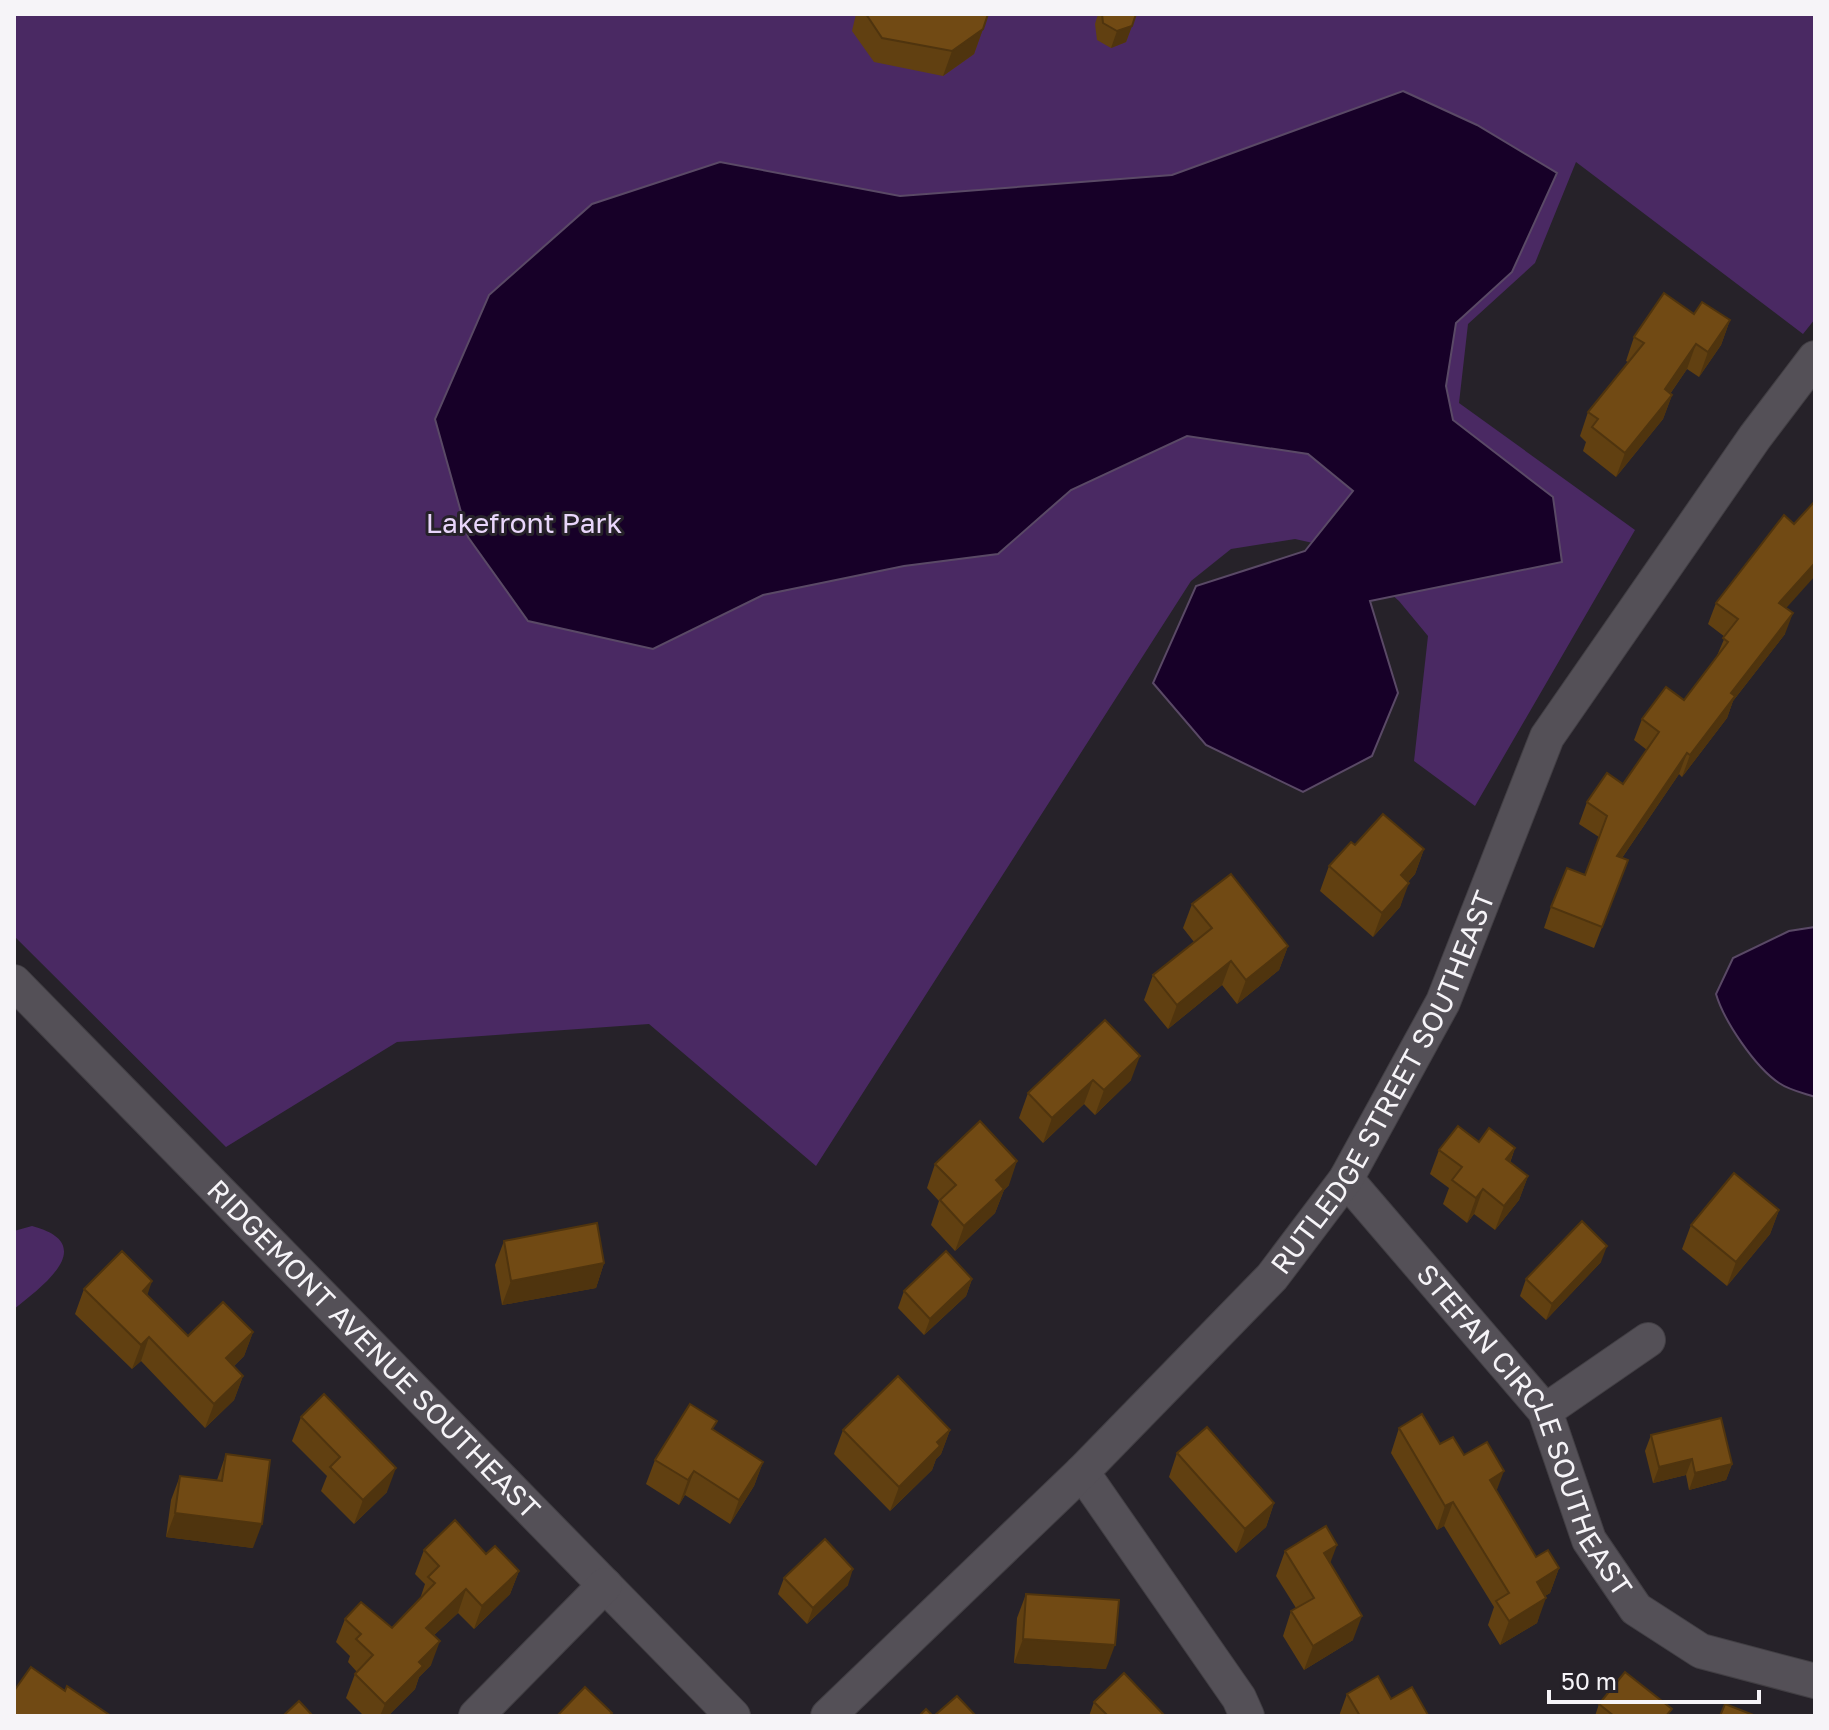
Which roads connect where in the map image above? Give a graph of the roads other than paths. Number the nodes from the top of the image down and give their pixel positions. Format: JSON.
{"nodes":[{"id":1,"x":1815,"y":358,"type":"edge"},
{"id":2,"x":14,"y":982,"type":"edge"},
{"id":3,"x":1346,"y":1179,"type":"junction"},
{"id":4,"x":1648,"y":1340,"type":"dead end"},
{"id":5,"x":1545,"y":1411,"type":"junction"},
{"id":6,"x":1082,"y":1472,"type":"junction"},
{"id":7,"x":605,"y":1585,"type":"junction"},
{"id":8,"x":1815,"y":1681,"type":"edge"},
{"id":9,"x":476,"y":1716,"type":"edge"},
{"id":10,"x":733,"y":1716,"type":"edge"},
{"id":11,"x":828,"y":1716,"type":"edge"},
{"id":12,"x":1247,"y":1716,"type":"edge"}],
"edges":[{"from":1,"to":3,"type":"street","name":"RUTLEDGE STREET SOUTHEAST"},
{"from":2,"to":7,"type":"street","name":"RIDGEMONT AVENUE SOUTHEAST"},
{"from":3,"to":5,"type":"street","name":"STEFAN CIRCLE SOUTHEAST"},
{"from":3,"to":6,"type":"street","name":"RUTLEDGE STREET SOUTHEAST"},
{"from":4,"to":5,"type":"street"},
{"from":5,"to":8,"type":"street","name":"STEFAN CIRCLE SOUTHEAST"},
{"from":6,"to":11,"type":"street","name":"RUTLEDGE STREET SOUTHEAST"},
{"from":6,"to":12,"type":"street"},
{"from":7,"to":9,"type":"street"},
{"from":7,"to":10,"type":"street","name":"RIDGEMONT AVENUE SOUTHEAST"}]}
